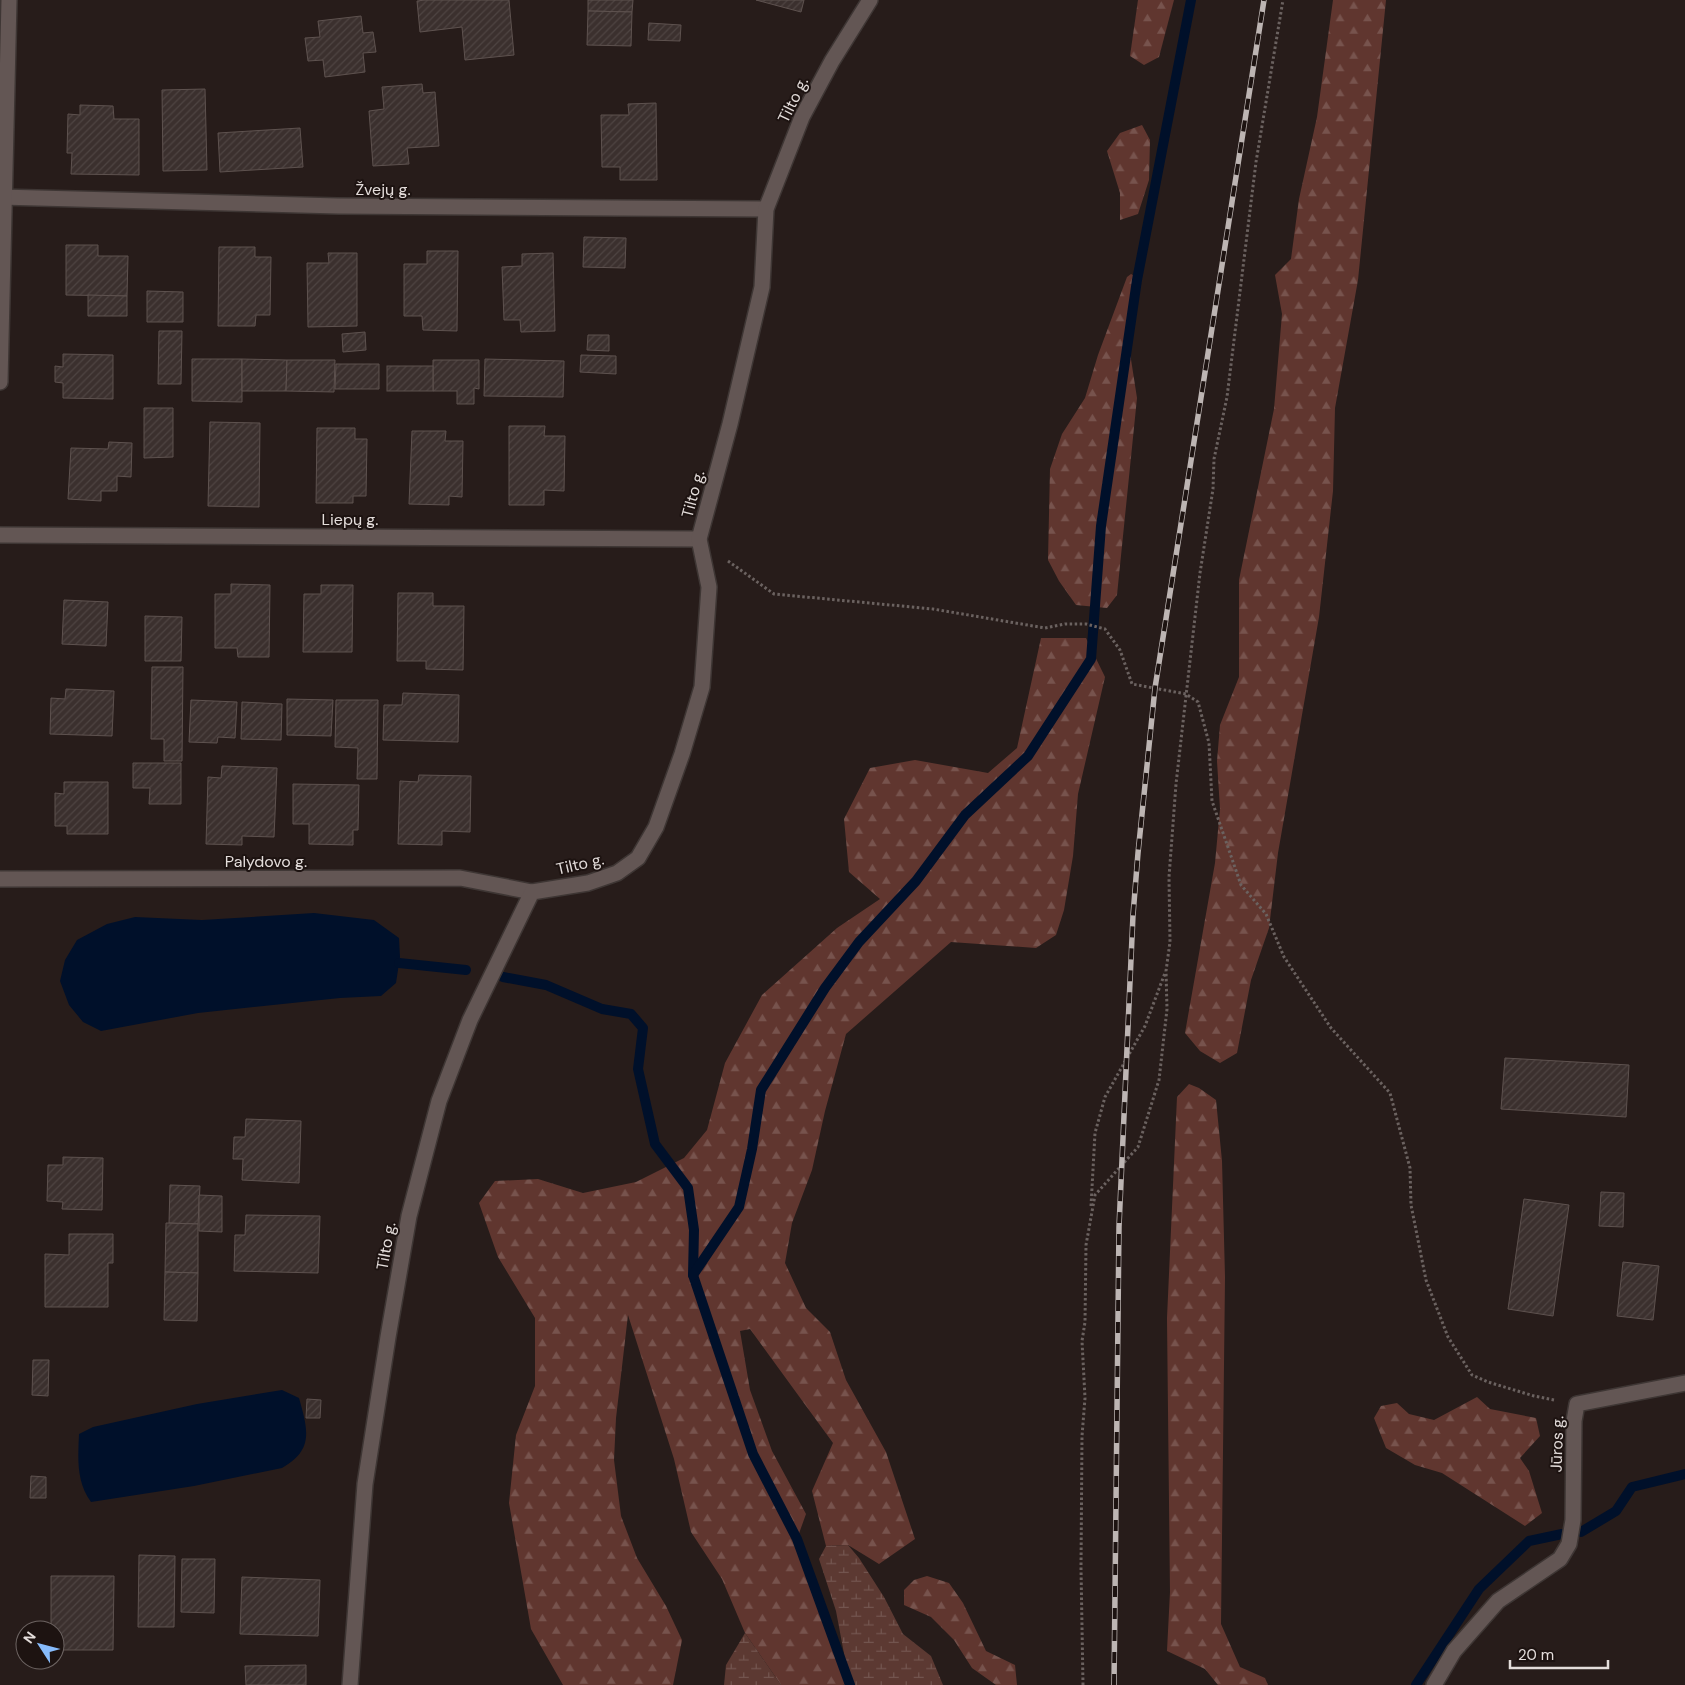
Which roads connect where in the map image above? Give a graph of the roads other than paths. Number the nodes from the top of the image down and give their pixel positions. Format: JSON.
{"nodes":[{"id":1,"x":9,"y":0,"type":"edge"},
{"id":2,"x":870,"y":0,"type":"edge"},
{"id":3,"x":2,"y":197,"type":"edge"},
{"id":4,"x":766,"y":209,"type":"junction"},
{"id":5,"x":0,"y":382,"type":"edge"},
{"id":6,"x":0,"y":535,"type":"edge"},
{"id":7,"x":699,"y":539,"type":"junction"},
{"id":8,"x":0,"y":879,"type":"edge"},
{"id":9,"x":532,"y":892,"type":"junction"},
{"id":10,"x":1685,"y":1383,"type":"edge"},
{"id":11,"x":350,"y":1685,"type":"edge"},
{"id":12,"x":1434,"y":1685,"type":"edge"}],
"edges":[{"from":1,"to":3,"type":"street"},
{"from":2,"to":4,"type":"street","name":"Tilto g."},
{"from":3,"to":4,"type":"street","name":"Žvejų g."},
{"from":3,"to":5,"type":"street"},
{"from":4,"to":7,"type":"street","name":"Tilto g."},
{"from":6,"to":7,"type":"street","name":"Liepų g."},
{"from":7,"to":9,"type":"street","name":"Tilto g."},
{"from":8,"to":9,"type":"street","name":"Palydovo g."},
{"from":9,"to":11,"type":"street","name":"Tilto g."},
{"from":10,"to":12,"type":"street","name":"Jūros g."}]}
